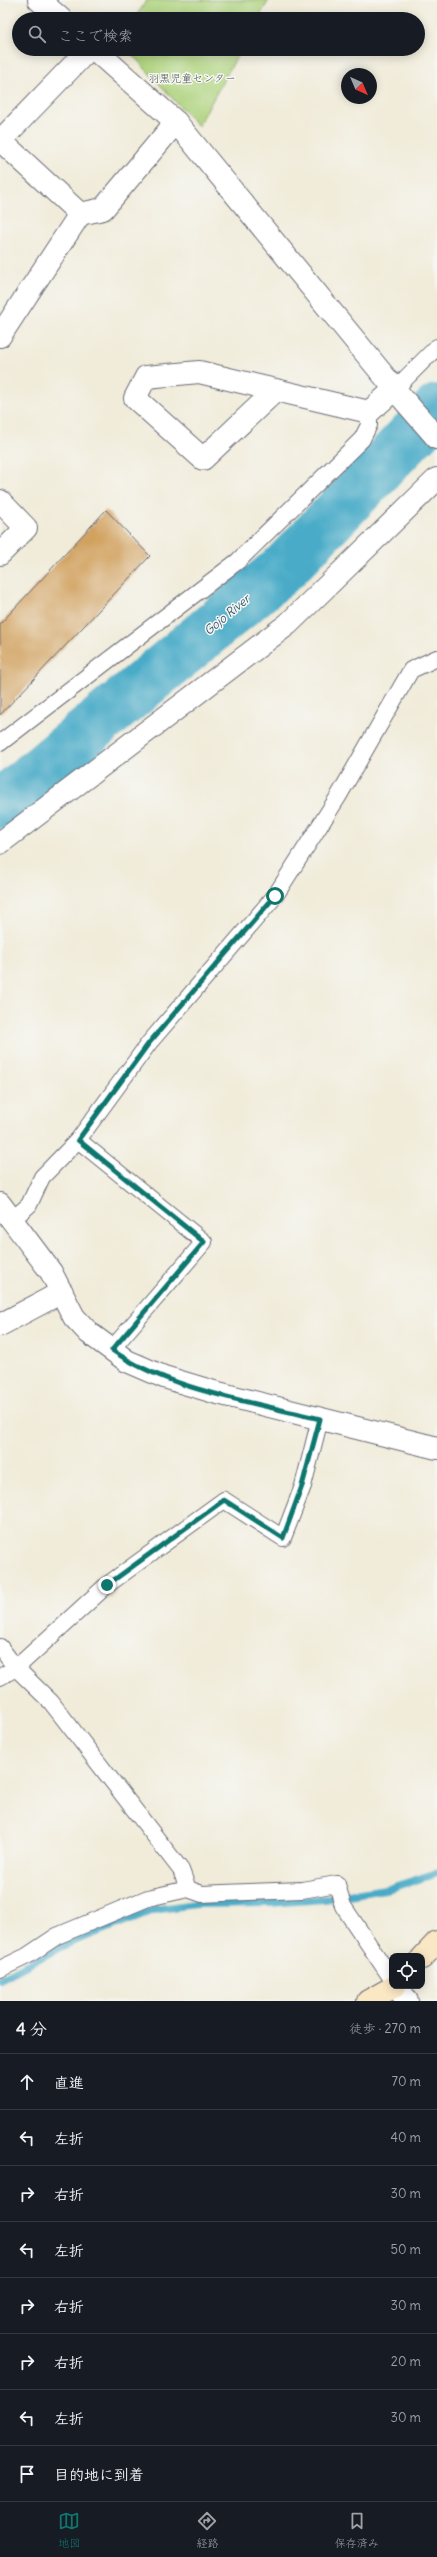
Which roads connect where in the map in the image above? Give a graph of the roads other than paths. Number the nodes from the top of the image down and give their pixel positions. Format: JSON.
{"nodes":[{"id":1,"x":40,"y":0,"type":"edge"},
{"id":2,"x":53,"y":12,"type":"edge"},
{"id":3,"x":82,"y":56,"type":"edge"},
{"id":4,"x":102,"y":56,"type":"edge"},
{"id":5,"x":176,"y":122,"type":"junction"},
{"id":6,"x":0,"y":140,"type":"edge"},
{"id":7,"x":80,"y":214,"type":"junction"},
{"id":8,"x":0,"y":336,"type":"edge"},
{"id":9,"x":437,"y":347,"type":"edge"},
{"id":10,"x":276,"y":390,"type":"junction"},
{"id":11,"x":399,"y":394,"type":"junction"},
{"id":12,"x":369,"y":412,"type":"junction"},
{"id":13,"x":437,"y":438,"type":"edge"},
{"id":14,"x":437,"y":479,"type":"edge"},
{"id":15,"x":0,"y":502,"type":"edge"},
{"id":16,"x":0,"y":554,"type":"edge"},
{"id":17,"x":437,"y":658,"type":"edge"},
{"id":18,"x":0,"y":743,"type":"edge"},
{"id":19,"x":0,"y":843,"type":"edge"},
{"id":20,"x":78,"y":1140,"type":"junction"},
{"id":21,"x":6,"y":1211,"type":"edge"},
{"id":22,"x":62,"y":1292,"type":"junction"},
{"id":23,"x":0,"y":1325,"type":"edge"},
{"id":24,"x":112,"y":1350,"type":"junction"},
{"id":25,"x":320,"y":1419,"type":"junction"},
{"id":26,"x":437,"y":1448,"type":"edge"},
{"id":27,"x":0,"y":1647,"type":"edge"},
{"id":28,"x":16,"y":1668,"type":"junction"},
{"id":29,"x":0,"y":1677,"type":"edge"},
{"id":30,"x":188,"y":1889,"type":"junction"},
{"id":31,"x":437,"y":1942,"type":"edge"},
{"id":32,"x":425,"y":1955,"type":"edge"},
{"id":33,"x":0,"y":1969,"type":"edge"},
{"id":34,"x":389,"y":1975,"type":"edge"},
{"id":35,"x":390,"y":1989,"type":"edge"},
{"id":36,"x":398,"y":1989,"type":"edge"},
{"id":37,"x":368,"y":2001,"type":"edge"},
{"id":38,"x":407,"y":2001,"type":"edge"}],
"edges":[{"from":1,"to":2,"type":"street"},
{"from":3,"to":6,"type":"street"},
{"from":4,"to":5,"type":"street"},
{"from":5,"to":7,"type":"street"},
{"from":5,"to":11,"type":"street"},
{"from":6,"to":7,"type":"street"},
{"from":7,"to":8,"type":"street"},
{"from":9,"to":11,"type":"lane"},
{"from":10,"to":10,"type":"street"},
{"from":10,"to":12,"type":"street"},
{"from":11,"to":12,"type":"street"},
{"from":11,"to":13,"type":"street"},
{"from":12,"to":18,"type":"lane"},
{"from":14,"to":19,"type":"street"},
{"from":15,"to":16,"type":"street"},
{"from":17,"to":20,"type":"lane"},
{"from":20,"to":21,"type":"lane"},
{"from":20,"to":24,"type":"lane"},
{"from":21,"to":22,"type":"street"},
{"from":22,"to":23,"type":"street"},
{"from":22,"to":24,"type":"street"},
{"from":24,"to":25,"type":"street"},
{"from":25,"to":26,"type":"street"},
{"from":25,"to":28,"type":"lane"},
{"from":27,"to":28,"type":"lane"},
{"from":28,"to":29,"type":"lane"},
{"from":28,"to":30,"type":"lane"},
{"from":30,"to":33,"type":"lane"},
{"from":30,"to":34,"type":"lane"},
{"from":31,"to":32,"type":"main road"},
{"from":35,"to":37,"type":"main road"},
{"from":36,"to":38,"type":"street"}]}
